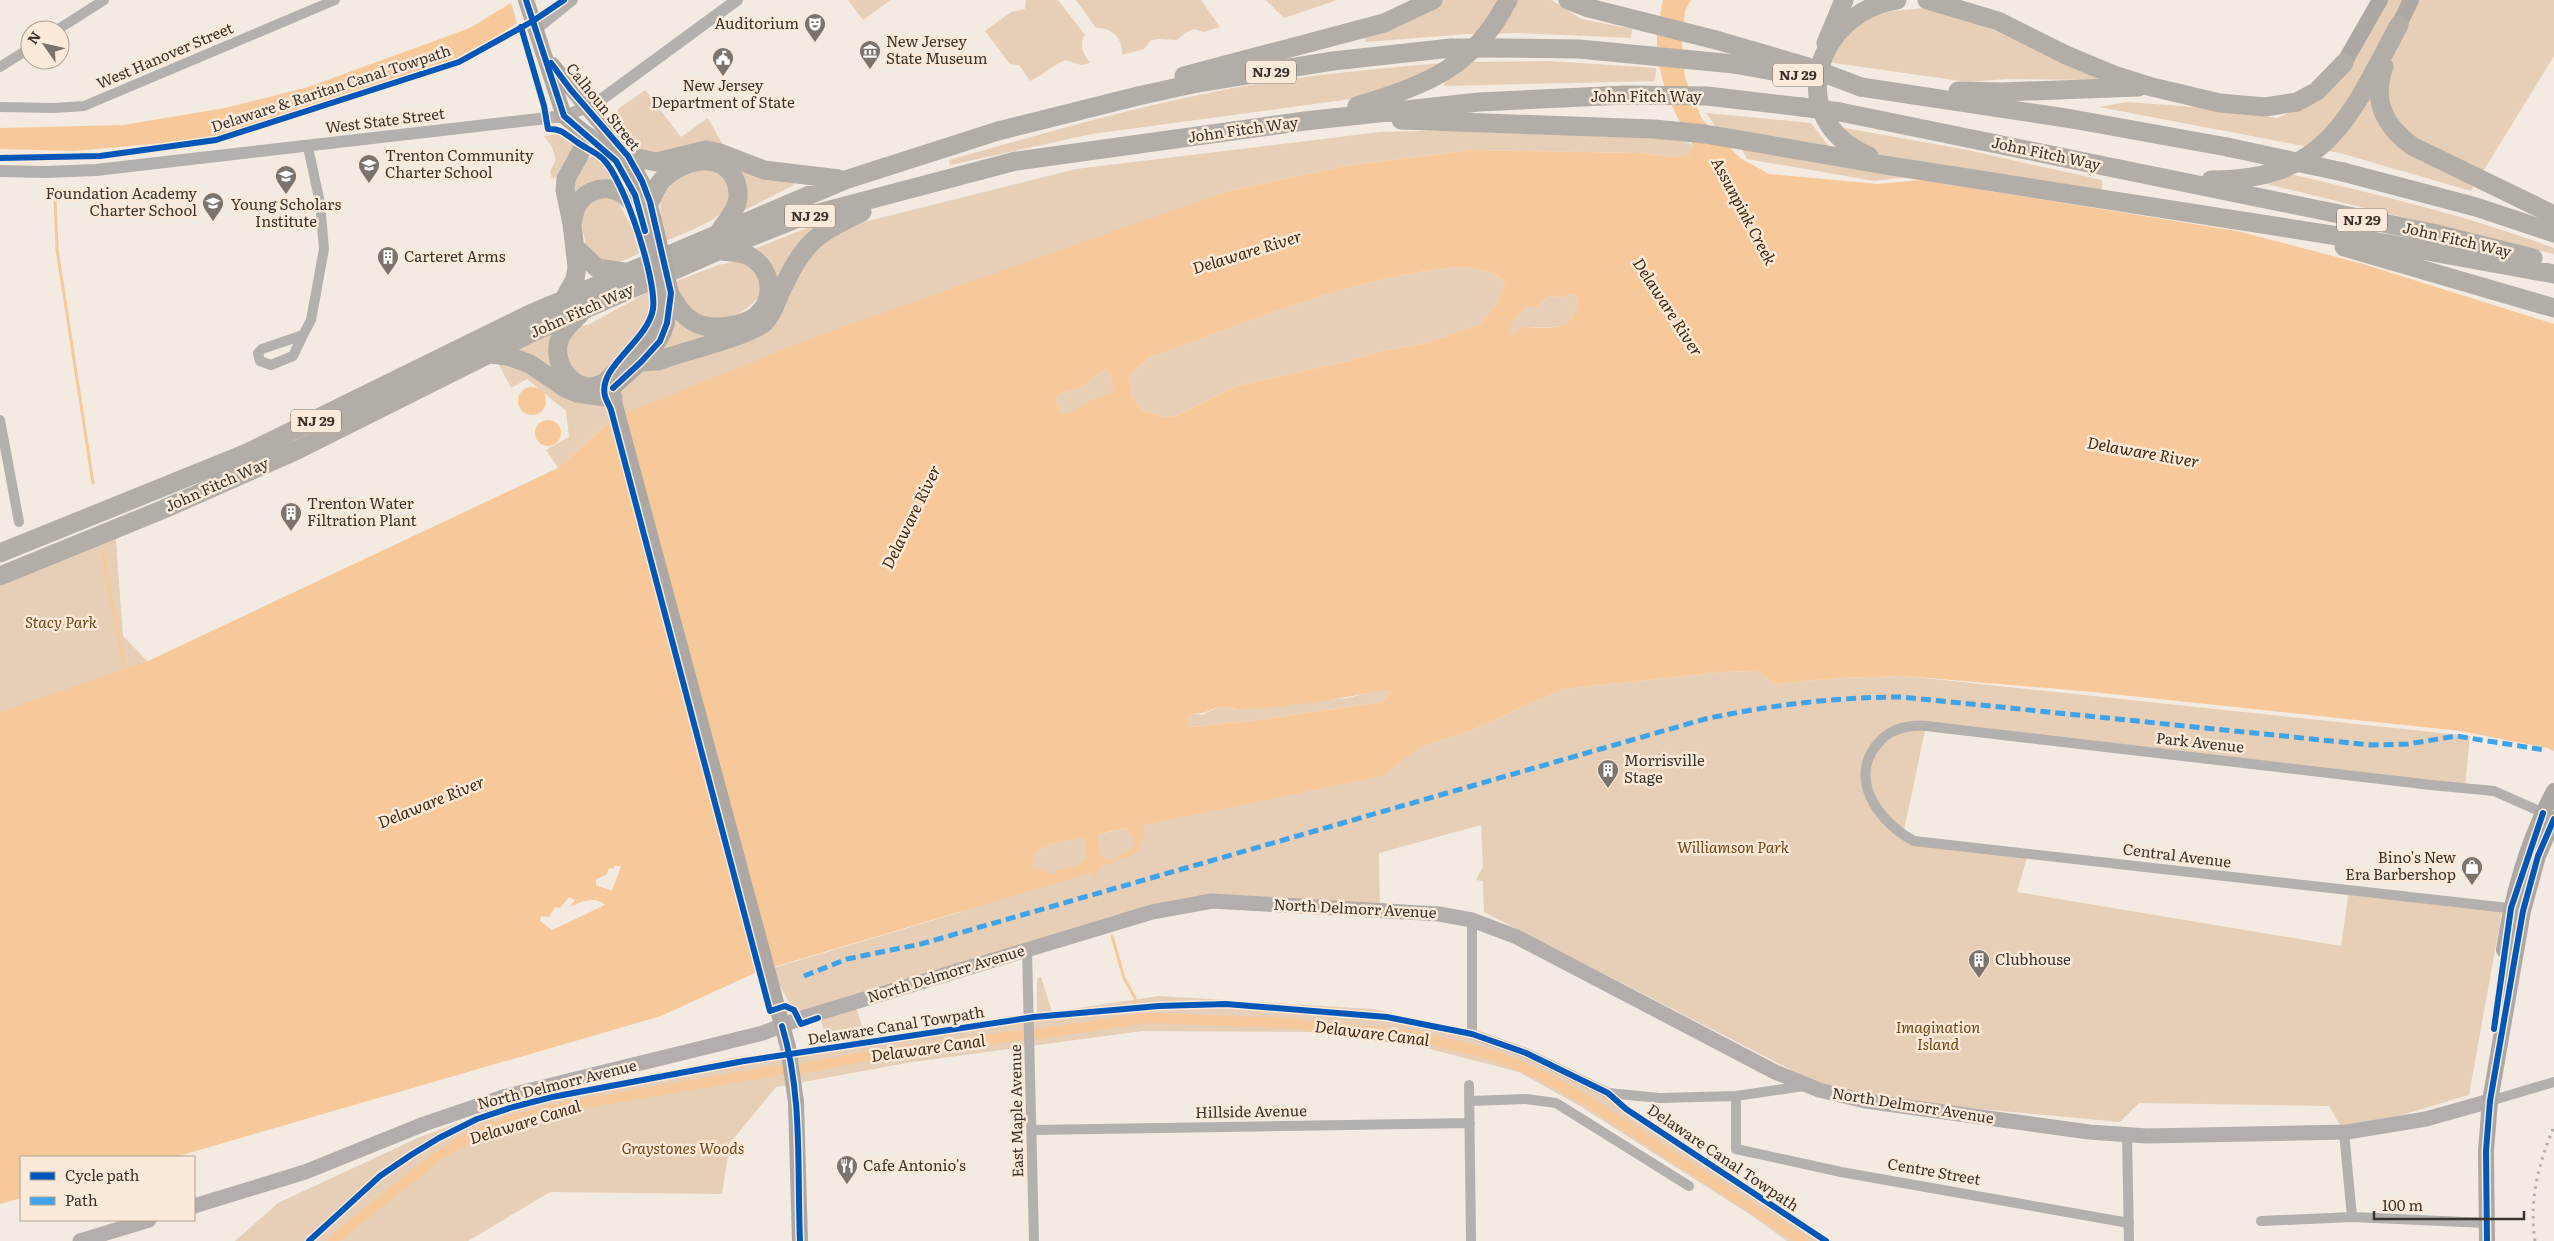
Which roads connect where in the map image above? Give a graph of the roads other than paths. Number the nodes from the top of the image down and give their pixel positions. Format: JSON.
{"nodes":[{"id":1,"x":104,"y":0,"type":"edge"},
{"id":2,"x":335,"y":0,"type":"edge"},
{"id":3,"x":526,"y":0,"type":"edge"},
{"id":4,"x":573,"y":0,"type":"edge"},
{"id":5,"x":737,"y":0,"type":"edge"},
{"id":6,"x":1433,"y":0,"type":"edge"},
{"id":7,"x":1508,"y":0,"type":"edge"},
{"id":8,"x":1568,"y":0,"type":"edge"},
{"id":9,"x":1844,"y":0,"type":"edge"},
{"id":10,"x":1897,"y":0,"type":"edge"},
{"id":11,"x":1927,"y":0,"type":"edge"},
{"id":12,"x":1973,"y":0,"type":"edge"},
{"id":13,"x":2380,"y":0,"type":"edge"},
{"id":14,"x":2411,"y":0,"type":"edge"},
{"id":15,"x":1998,"y":21,"type":"junction"},
{"id":16,"x":70,"y":22,"type":"edge"},
{"id":17,"x":534,"y":24,"type":"junction"},
{"id":18,"x":2399,"y":25,"type":"junction"},
{"id":19,"x":543,"y":50,"type":"junction"},
{"id":20,"x":20,"y":55,"type":"edge"},
{"id":21,"x":1822,"y":57,"type":"junction"},
{"id":22,"x":2344,"y":63,"type":"joint"},
{"id":23,"x":0,"y":68,"type":"edge"},
{"id":24,"x":2152,"y":87,"type":"junction"},
{"id":25,"x":1867,"y":88,"type":"junction"},
{"id":26,"x":0,"y":107,"type":"edge"},
{"id":27,"x":588,"y":107,"type":"junction"},
{"id":28,"x":1093,"y":107,"type":"junction"},
{"id":29,"x":564,"y":116,"type":"junction"},
{"id":30,"x":1338,"y":118,"type":"junction"},
{"id":31,"x":1266,"y":128,"type":"junction"},
{"id":32,"x":589,"y":138,"type":"junction"},
{"id":33,"x":308,"y":147,"type":"junction"},
{"id":34,"x":628,"y":156,"type":"junction"},
{"id":35,"x":1890,"y":166,"type":"junction"},
{"id":36,"x":0,"y":171,"type":"edge"},
{"id":37,"x":845,"y":180,"type":"junction"},
{"id":38,"x":2169,"y":180,"type":"junction"},
{"id":39,"x":902,"y":193,"type":"junction"},
{"id":40,"x":645,"y":207,"type":"junction"},
{"id":41,"x":2554,"y":215,"type":"edge"},
{"id":42,"x":572,"y":224,"type":"junction"},
{"id":43,"x":2291,"y":230,"type":"junction"},
{"id":44,"x":719,"y":232,"type":"junction"},
{"id":45,"x":2554,"y":233,"type":"edge"},
{"id":46,"x":576,"y":248,"type":"junction"},
{"id":47,"x":721,"y":251,"type":"junction"},
{"id":48,"x":2554,"y":265,"type":"edge"},
{"id":49,"x":625,"y":272,"type":"junction"},
{"id":50,"x":2554,"y":274,"type":"edge"},
{"id":51,"x":667,"y":294,"type":"junction"},
{"id":52,"x":564,"y":299,"type":"junction"},
{"id":53,"x":2552,"y":308,"type":"edge"},
{"id":54,"x":582,"y":311,"type":"junction"},
{"id":55,"x":303,"y":335,"type":"dead end"},
{"id":56,"x":490,"y":354,"type":"junction"},
{"id":57,"x":642,"y":362,"type":"junction"},
{"id":58,"x":621,"y":366,"type":"junction"},
{"id":59,"x":614,"y":398,"type":"junction"},
{"id":60,"x":0,"y":420,"type":"edge"},
{"id":61,"x":19,"y":522,"type":"dead end"},
{"id":62,"x":0,"y":553,"type":"edge"},
{"id":63,"x":0,"y":576,"type":"edge"},
{"id":64,"x":1865,"y":775,"type":"joint"},
{"id":65,"x":2554,"y":791,"type":"edge"},
{"id":66,"x":2550,"y":817,"type":"edge"},
{"id":67,"x":2517,"y":909,"type":"junction"},
{"id":68,"x":1472,"y":920,"type":"junction"},
{"id":69,"x":1027,"y":950,"type":"junction"},
{"id":70,"x":782,"y":1026,"type":"junction"},
{"id":71,"x":2554,"y":1082,"type":"edge"},
{"id":72,"x":1469,"y":1085,"type":"dead end"},
{"id":73,"x":1806,"y":1085,"type":"junction"},
{"id":74,"x":1736,"y":1096,"type":"junction"},
{"id":75,"x":1470,"y":1101,"type":"junction"},
{"id":76,"x":2490,"y":1101,"type":"junction"},
{"id":77,"x":1470,"y":1123,"type":"junction"},
{"id":78,"x":1033,"y":1130,"type":"junction"},
{"id":79,"x":2344,"y":1132,"type":"junction"},
{"id":80,"x":2127,"y":1135,"type":"junction"},
{"id":81,"x":1689,"y":1186,"type":"dead end"},
{"id":82,"x":195,"y":1206,"type":"edge"},
{"id":83,"x":2352,"y":1217,"type":"junction"},
{"id":84,"x":146,"y":1221,"type":"edge"},
{"id":85,"x":2261,"y":1221,"type":"dead end"},
{"id":86,"x":2129,"y":1223,"type":"junction"},
{"id":87,"x":2487,"y":1223,"type":"junction"},
{"id":88,"x":80,"y":1241,"type":"edge"},
{"id":89,"x":800,"y":1241,"type":"edge"},
{"id":90,"x":1034,"y":1241,"type":"edge"},
{"id":91,"x":1471,"y":1241,"type":"edge"},
{"id":92,"x":2129,"y":1241,"type":"edge"},
{"id":93,"x":2487,"y":1241,"type":"edge"}],
"edges":[{"from":1,"to":16,"type":"street"},
{"from":2,"to":26,"type":"street","name":"West Hanover Street"},
{"from":3,"to":17,"type":"main road","name":"Calhoun Street"},
{"from":4,"to":17,"type":"street"},
{"from":5,"to":27,"type":"street","name":"West State Street"},
{"from":6,"to":28,"type":"highway"},
{"from":7,"to":31,"type":"highway"},
{"from":8,"to":25,"type":"highway","bridge":true},
{"from":9,"to":21,"type":"highway"},
{"from":10,"to":21,"type":"highway"},
{"from":11,"to":15,"type":"highway"},
{"from":12,"to":15,"type":"highway"},
{"from":13,"to":22,"type":"main road"},
{"from":14,"to":18,"type":"main road"},
{"from":15,"to":24,"type":"highway"},
{"from":17,"to":19,"type":"main road","name":"Calhoun Street"},
{"from":18,"to":38,"type":"highway"},
{"from":18,"to":41,"type":"highway"},
{"from":19,"to":27,"type":"main road","name":"Calhoun Street"},
{"from":19,"to":29,"type":"main road","name":"Calhoun Street"},
{"from":20,"to":23,"type":"street"},
{"from":21,"to":35,"type":"highway"},
{"from":22,"to":24,"type":"highway"},
{"from":24,"to":25,"type":"highway"},
{"from":25,"to":28,"type":"highway","name":"John Fitch Way","number":"NJ 29","bridge":true},
{"from":25,"to":45,"type":"highway","number":"NJ 29","bridge":true},
{"from":27,"to":29,"type":"street","name":"West State Street"},
{"from":27,"to":34,"type":"main road","name":"Calhoun Street"},
{"from":28,"to":37,"type":"highway","name":"John Fitch Way","number":"NJ 29"},
{"from":29,"to":32,"type":"main road","name":"Calhoun Street"},
{"from":29,"to":33,"type":"street","name":"West State Street"},
{"from":30,"to":31,"type":"highway","name":"John Fitch Way","number":"NJ 29"},
{"from":30,"to":35,"type":"highway"},
{"from":30,"to":38,"type":"highway","name":"John Fitch Way","number":"NJ 29","bridge":true},
{"from":31,"to":39,"type":"highway","name":"John Fitch Way","number":"NJ 29"},
{"from":32,"to":40,"type":"main road","name":"Calhoun Street"},
{"from":32,"to":42,"type":"highway"},
{"from":33,"to":36,"type":"street","name":"West State Street"},
{"from":33,"to":55,"type":"street"},
{"from":34,"to":37,"type":"highway"},
{"from":34,"to":40,"type":"main road","name":"Calhoun Street"},
{"from":35,"to":43,"type":"highway"},
{"from":37,"to":44,"type":"highway","name":"John Fitch Way","number":"NJ 29"},
{"from":38,"to":48,"type":"highway","name":"John Fitch Way","number":"NJ 29"},
{"from":39,"to":47,"type":"highway","name":"John Fitch Way","number":"NJ 29"},
{"from":39,"to":57,"type":"highway"},
{"from":40,"to":42,"type":"highway"},
{"from":40,"to":44,"type":"highway"},
{"from":40,"to":51,"type":"main road","name":"Calhoun Street","bridge":true},
{"from":42,"to":46,"type":"highway"},
{"from":43,"to":50,"type":"highway"},
{"from":43,"to":53,"type":"highway"},
{"from":44,"to":49,"type":"highway","name":"John Fitch Way","number":"NJ 29"},
{"from":46,"to":49,"type":"highway"},
{"from":46,"to":52,"type":"highway"},
{"from":47,"to":51,"type":"highway"},
{"from":47,"to":54,"type":"highway","name":"John Fitch Way","number":"NJ 29"},
{"from":49,"to":52,"type":"highway","name":"John Fitch Way","number":"NJ 29"},
{"from":51,"to":57,"type":"main road","name":"Calhoun Street"},
{"from":51,"to":58,"type":"main road","name":"Calhoun Street"},
{"from":52,"to":62,"type":"highway","name":"John Fitch Way","number":"NJ 29"},
{"from":54,"to":56,"type":"highway","name":"John Fitch Way","number":"NJ 29"},
{"from":54,"to":58,"type":"highway"},
{"from":56,"to":59,"type":"highway"},
{"from":56,"to":63,"type":"highway","name":"John Fitch Way","number":"NJ 29"},
{"from":57,"to":59,"type":"main road","name":"Calhoun Street"},
{"from":58,"to":59,"type":"main road","name":"Calhoun Street"},
{"from":59,"to":70,"type":"main road"},
{"from":60,"to":61,"type":"street"},
{"from":64,"to":66,"type":"street","name":"Park Avenue"},
{"from":64,"to":67,"type":"street","name":"Central Avenue"},
{"from":65,"to":66,"type":"main road"},
{"from":66,"to":67,"type":"main road"},
{"from":67,"to":76,"type":"main road"},
{"from":68,"to":69,"type":"main road","name":"North Delmorr Avenue"},
{"from":68,"to":73,"type":"main road","name":"North Delmorr Avenue"},
{"from":68,"to":74,"type":"street"},
{"from":69,"to":70,"type":"main road","name":"North Delmorr Avenue"},
{"from":69,"to":78,"type":"street","name":"East Maple Avenue"},
{"from":70,"to":82,"type":"main road","name":"North Delmorr Avenue"},
{"from":70,"to":89,"type":"main road"},
{"from":71,"to":76,"type":"street"},
{"from":72,"to":75,"type":"street"},
{"from":73,"to":74,"type":"street"},
{"from":73,"to":80,"type":"main road","name":"North Delmorr Avenue"},
{"from":74,"to":86,"type":"street","name":"Centre Street"},
{"from":75,"to":77,"type":"street"},
{"from":75,"to":81,"type":"street"},
{"from":76,"to":79,"type":"main road","name":"North Delmorr Avenue"},
{"from":76,"to":87,"type":"main road"},
{"from":77,"to":78,"type":"street","name":"Hillside Avenue"},
{"from":77,"to":91,"type":"street"},
{"from":78,"to":90,"type":"street","name":"East Maple Avenue"},
{"from":79,"to":80,"type":"main road","name":"North Delmorr Avenue"},
{"from":79,"to":83,"type":"street"},
{"from":80,"to":86,"type":"street"},
{"from":83,"to":85,"type":"street"},
{"from":83,"to":87,"type":"street"},
{"from":84,"to":88,"type":"main road"},
{"from":86,"to":92,"type":"street"},
{"from":87,"to":93,"type":"main road"}]}
